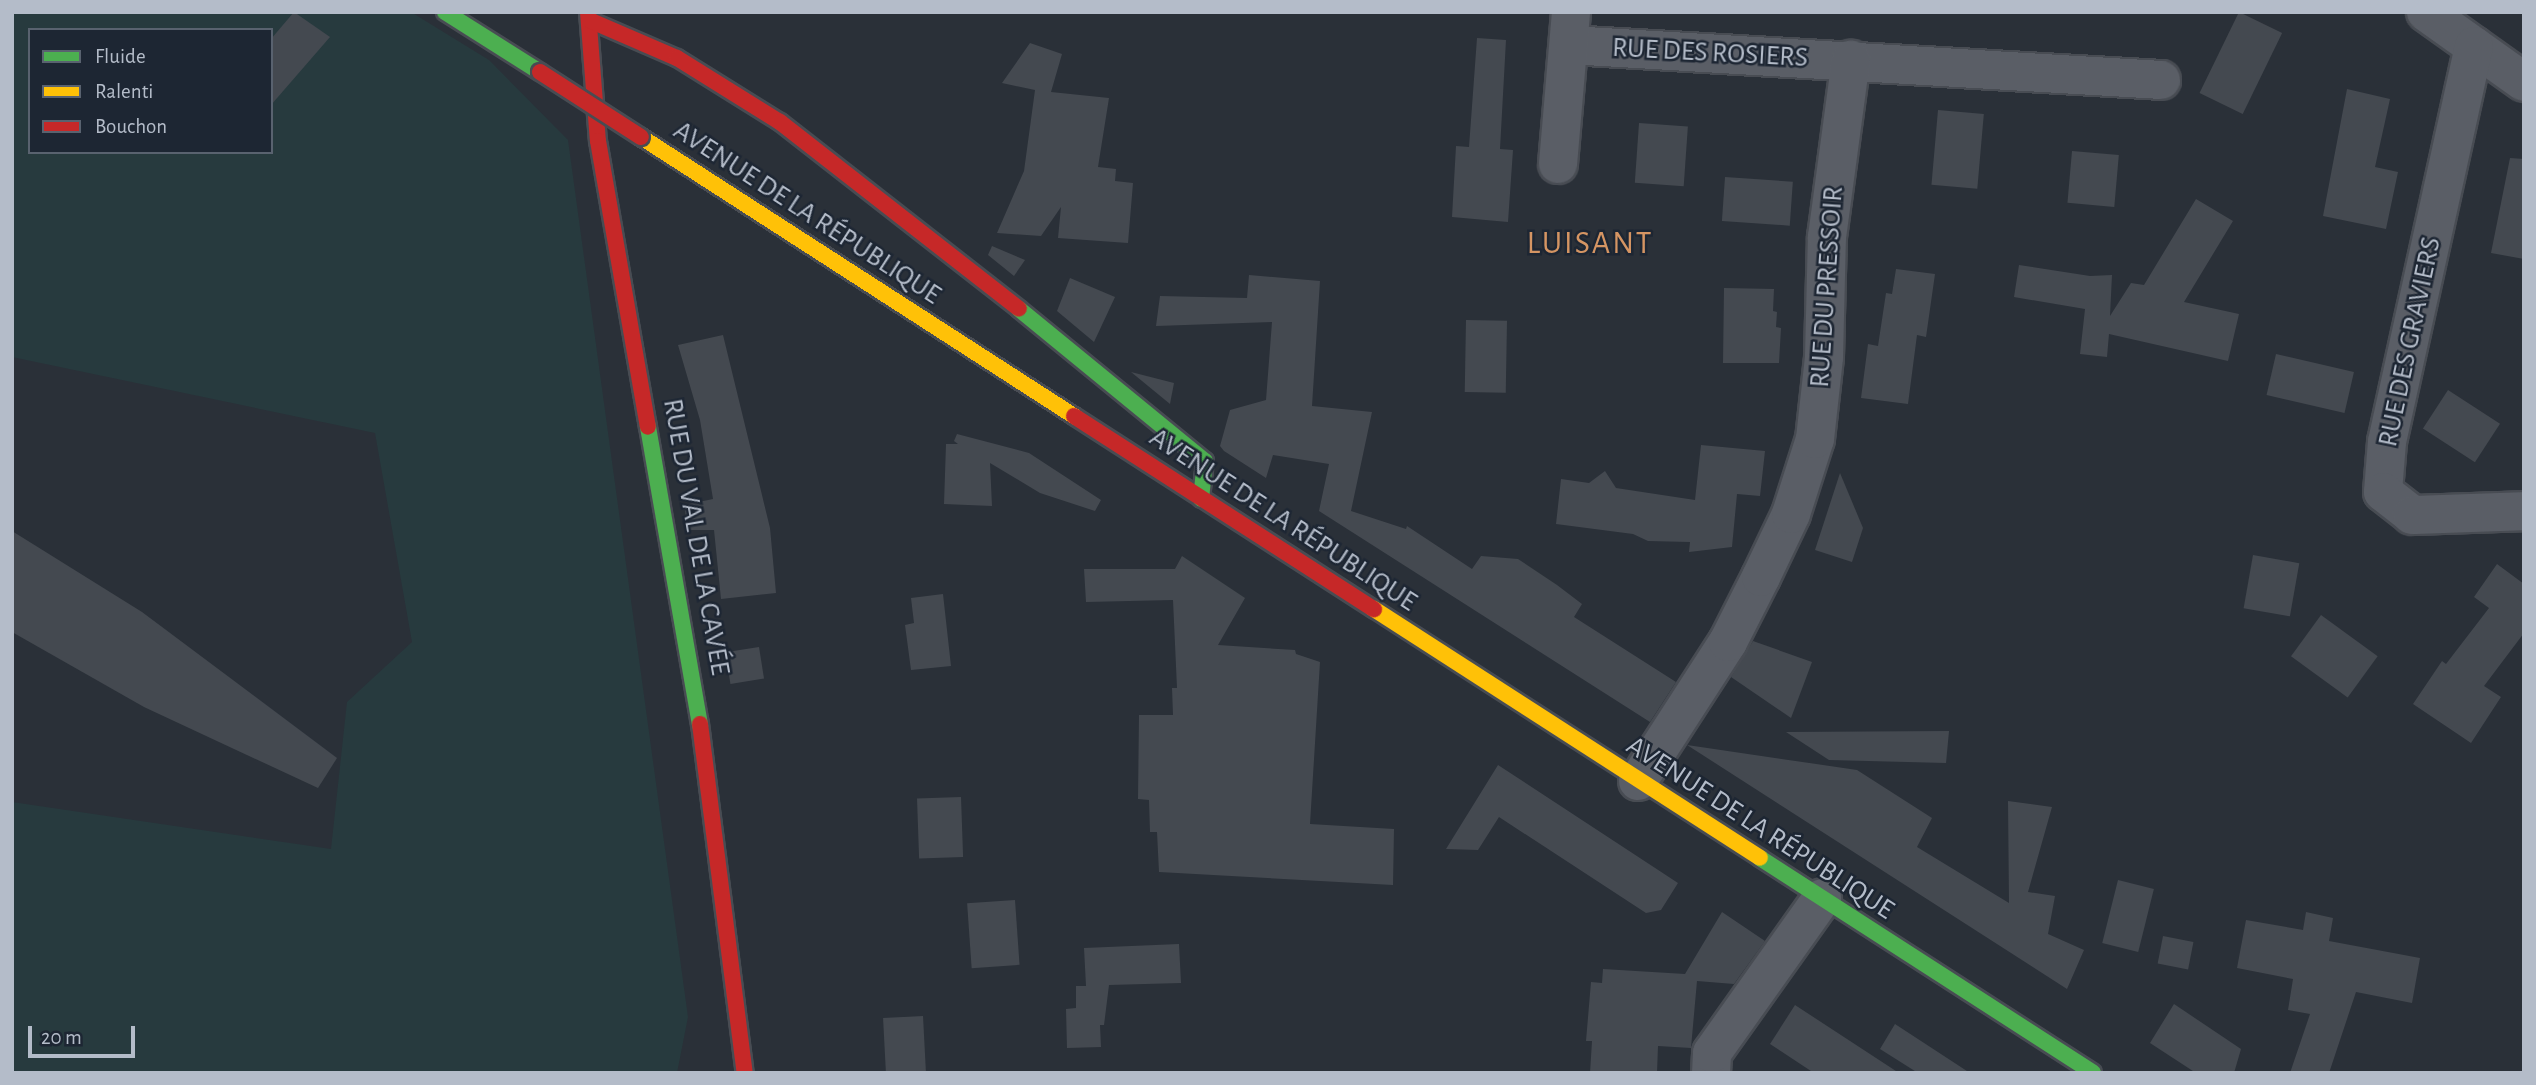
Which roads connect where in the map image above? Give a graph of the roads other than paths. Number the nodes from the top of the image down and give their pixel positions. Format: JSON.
{"nodes":[{"id":1,"x":445,"y":12,"type":"edge"},
{"id":2,"x":2426,"y":12,"type":"edge"},
{"id":3,"x":589,"y":16,"type":"edge"},
{"id":4,"x":1570,"y":29,"type":"edge"},
{"id":5,"x":2474,"y":46,"type":"junction"},
{"id":6,"x":1852,"y":60,"type":"junction"},
{"id":7,"x":2161,"y":80,"type":"dead end"},
{"id":8,"x":2524,"y":82,"type":"edge"},
{"id":9,"x":1558,"y":164,"type":"dead end"},
{"id":10,"x":1201,"y":499,"type":"junction"},
{"id":11,"x":2524,"y":511,"type":"edge"},
{"id":12,"x":1638,"y":782,"type":"junction"},
{"id":13,"x":1822,"y":898,"type":"junction"},
{"id":14,"x":745,"y":1073,"type":"edge"},
{"id":15,"x":1711,"y":1073,"type":"edge"},
{"id":16,"x":2093,"y":1073,"type":"edge"}],
"edges":[{"from":1,"to":10,"type":"main road","name":"AVENUE DE LA RÉPUBLIQUE","bridge":true},
{"from":2,"to":5,"type":"street"},
{"from":3,"to":10,"type":"main road"},
{"from":3,"to":14,"type":"main road","name":"RUE DU VAL DE LA CAVÉE"},
{"from":4,"to":6,"type":"street","name":"RUE DES ROSIERS"},
{"from":4,"to":9,"type":"street","name":"RUE DES ROSIERS"},
{"from":5,"to":8,"type":"street"},
{"from":5,"to":11,"type":"street","name":"RUE DES GRAVIERS"},
{"from":6,"to":7,"type":"street"},
{"from":6,"to":12,"type":"street","name":"RUE DU PRESSOIR"},
{"from":10,"to":12,"type":"main road","name":"AVENUE DE LA RÉPUBLIQUE"},
{"from":12,"to":13,"type":"main road","name":"AVENUE DE LA RÉPUBLIQUE"},
{"from":13,"to":15,"type":"street"},
{"from":13,"to":16,"type":"main road","name":"AVENUE DE LA RÉPUBLIQUE"}]}
